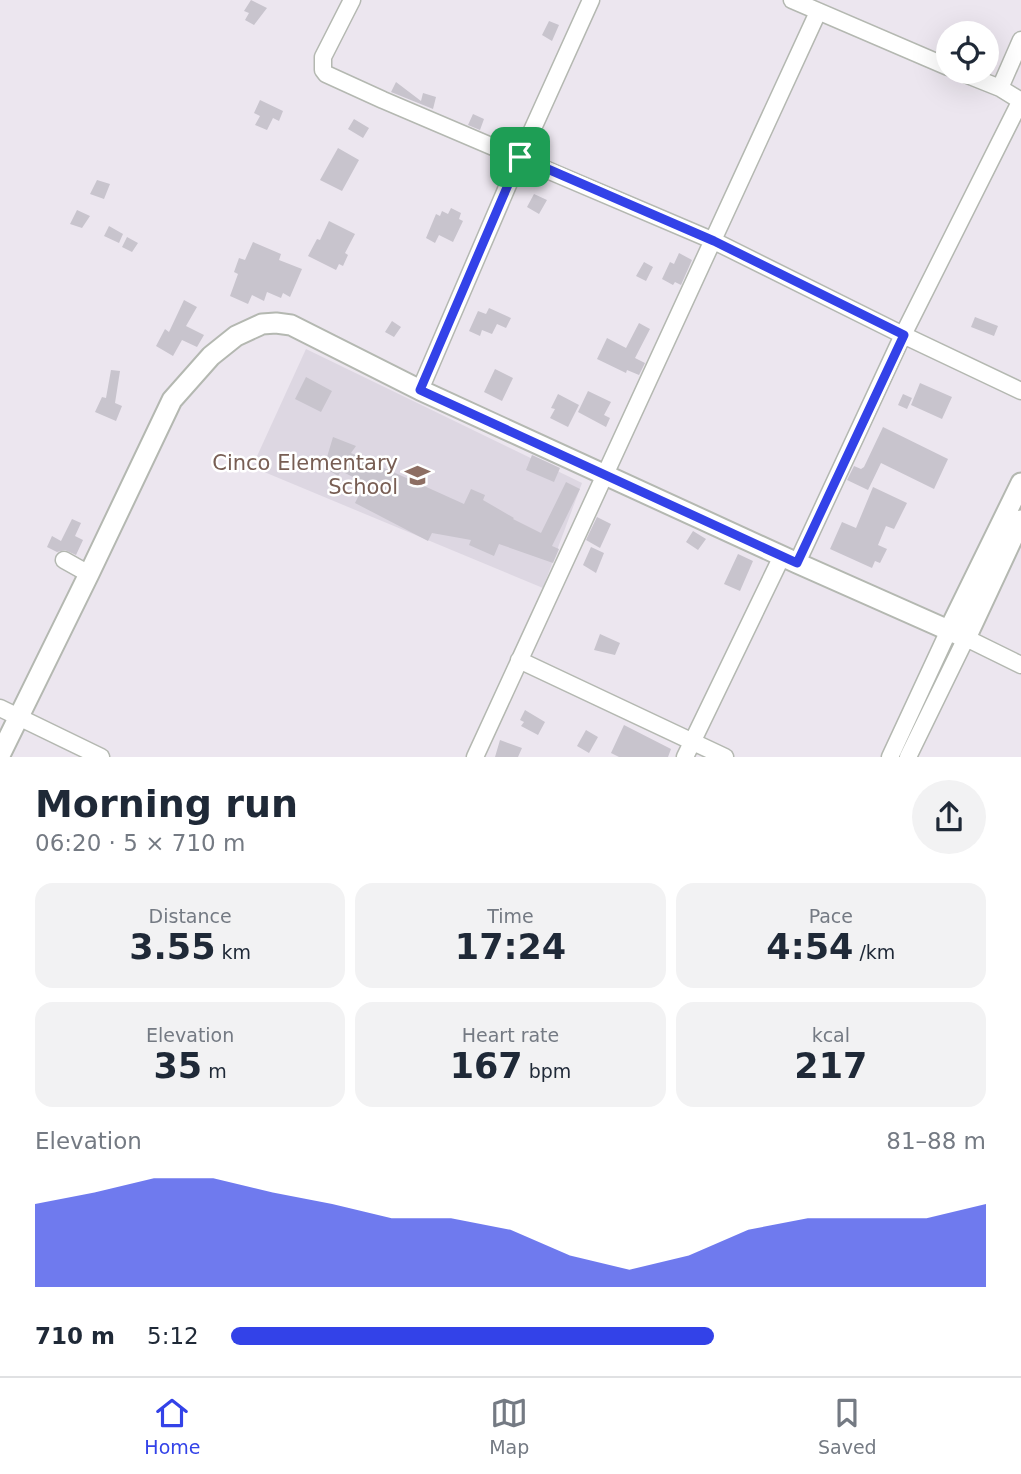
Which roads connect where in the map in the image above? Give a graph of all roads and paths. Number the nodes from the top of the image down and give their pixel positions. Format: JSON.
{"nodes":[{"id":1,"x":352,"y":0,"type":"edge"},
{"id":2,"x":591,"y":0,"type":"edge"},
{"id":3,"x":792,"y":0,"type":"edge"},
{"id":4,"x":818,"y":12,"type":"junction"},
{"id":5,"x":1021,"y":40,"type":"edge"},
{"id":6,"x":936,"y":62,"type":"edge"},
{"id":7,"x":990,"y":84,"type":"edge"},
{"id":8,"x":1000,"y":88,"type":"junction"},
{"id":9,"x":1021,"y":100,"type":"edge"},
{"id":10,"x":520,"y":157,"type":"junction"},
{"id":11,"x":714,"y":241,"type":"junction"},
{"id":12,"x":904,"y":335,"type":"junction"},
{"id":13,"x":420,"y":390,"type":"junction"},
{"id":14,"x":1021,"y":391,"type":"edge"},
{"id":15,"x":604,"y":474,"type":"junction"},
{"id":16,"x":1021,"y":484,"type":"edge"},
{"id":17,"x":1021,"y":520,"type":"edge"},
{"id":18,"x":64,"y":560,"type":"dead end"},
{"id":19,"x":789,"y":560,"type":"junction"},
{"id":20,"x":89,"y":575,"type":"junction"},
{"id":21,"x":957,"y":634,"type":"junction"},
{"id":22,"x":519,"y":660,"type":"junction"},
{"id":23,"x":1021,"y":665,"type":"edge"},
{"id":24,"x":0,"y":708,"type":"edge"},
{"id":25,"x":18,"y":717,"type":"junction"},
{"id":26,"x":689,"y":749,"type":"edge"},
{"id":27,"x":0,"y":755,"type":"edge"},
{"id":28,"x":101,"y":757,"type":"edge"},
{"id":29,"x":475,"y":757,"type":"edge"},
{"id":30,"x":725,"y":757,"type":"edge"},
{"id":31,"x":890,"y":757,"type":"edge"},
{"id":32,"x":908,"y":757,"type":"edge"}],
"edges":[{"from":1,"to":10,"type":"street"},
{"from":2,"to":10,"type":"street"},
{"from":3,"to":4,"type":"street"},
{"from":4,"to":6,"type":"street"},
{"from":4,"to":11,"type":"street"},
{"from":5,"to":8,"type":"street"},
{"from":7,"to":8,"type":"street"},
{"from":8,"to":9,"type":"street"},
{"from":9,"to":12,"type":"street"},
{"from":10,"to":11,"type":"street"},
{"from":10,"to":13,"type":"street"},
{"from":11,"to":12,"type":"street"},
{"from":11,"to":15,"type":"street"},
{"from":12,"to":14,"type":"street"},
{"from":12,"to":19,"type":"street"},
{"from":13,"to":15,"type":"street"},
{"from":13,"to":20,"type":"street"},
{"from":15,"to":19,"type":"street"},
{"from":15,"to":22,"type":"street"},
{"from":16,"to":21,"type":"street"},
{"from":17,"to":21,"type":"street"},
{"from":18,"to":20,"type":"street"},
{"from":19,"to":21,"type":"street"},
{"from":19,"to":26,"type":"street"},
{"from":20,"to":25,"type":"street"},
{"from":21,"to":23,"type":"street"},
{"from":21,"to":31,"type":"street"},
{"from":21,"to":32,"type":"street"},
{"from":22,"to":26,"type":"street"},
{"from":22,"to":29,"type":"street"},
{"from":24,"to":25,"type":"street"},
{"from":25,"to":27,"type":"street"},
{"from":25,"to":28,"type":"street"},
{"from":26,"to":30,"type":"street"}]}
